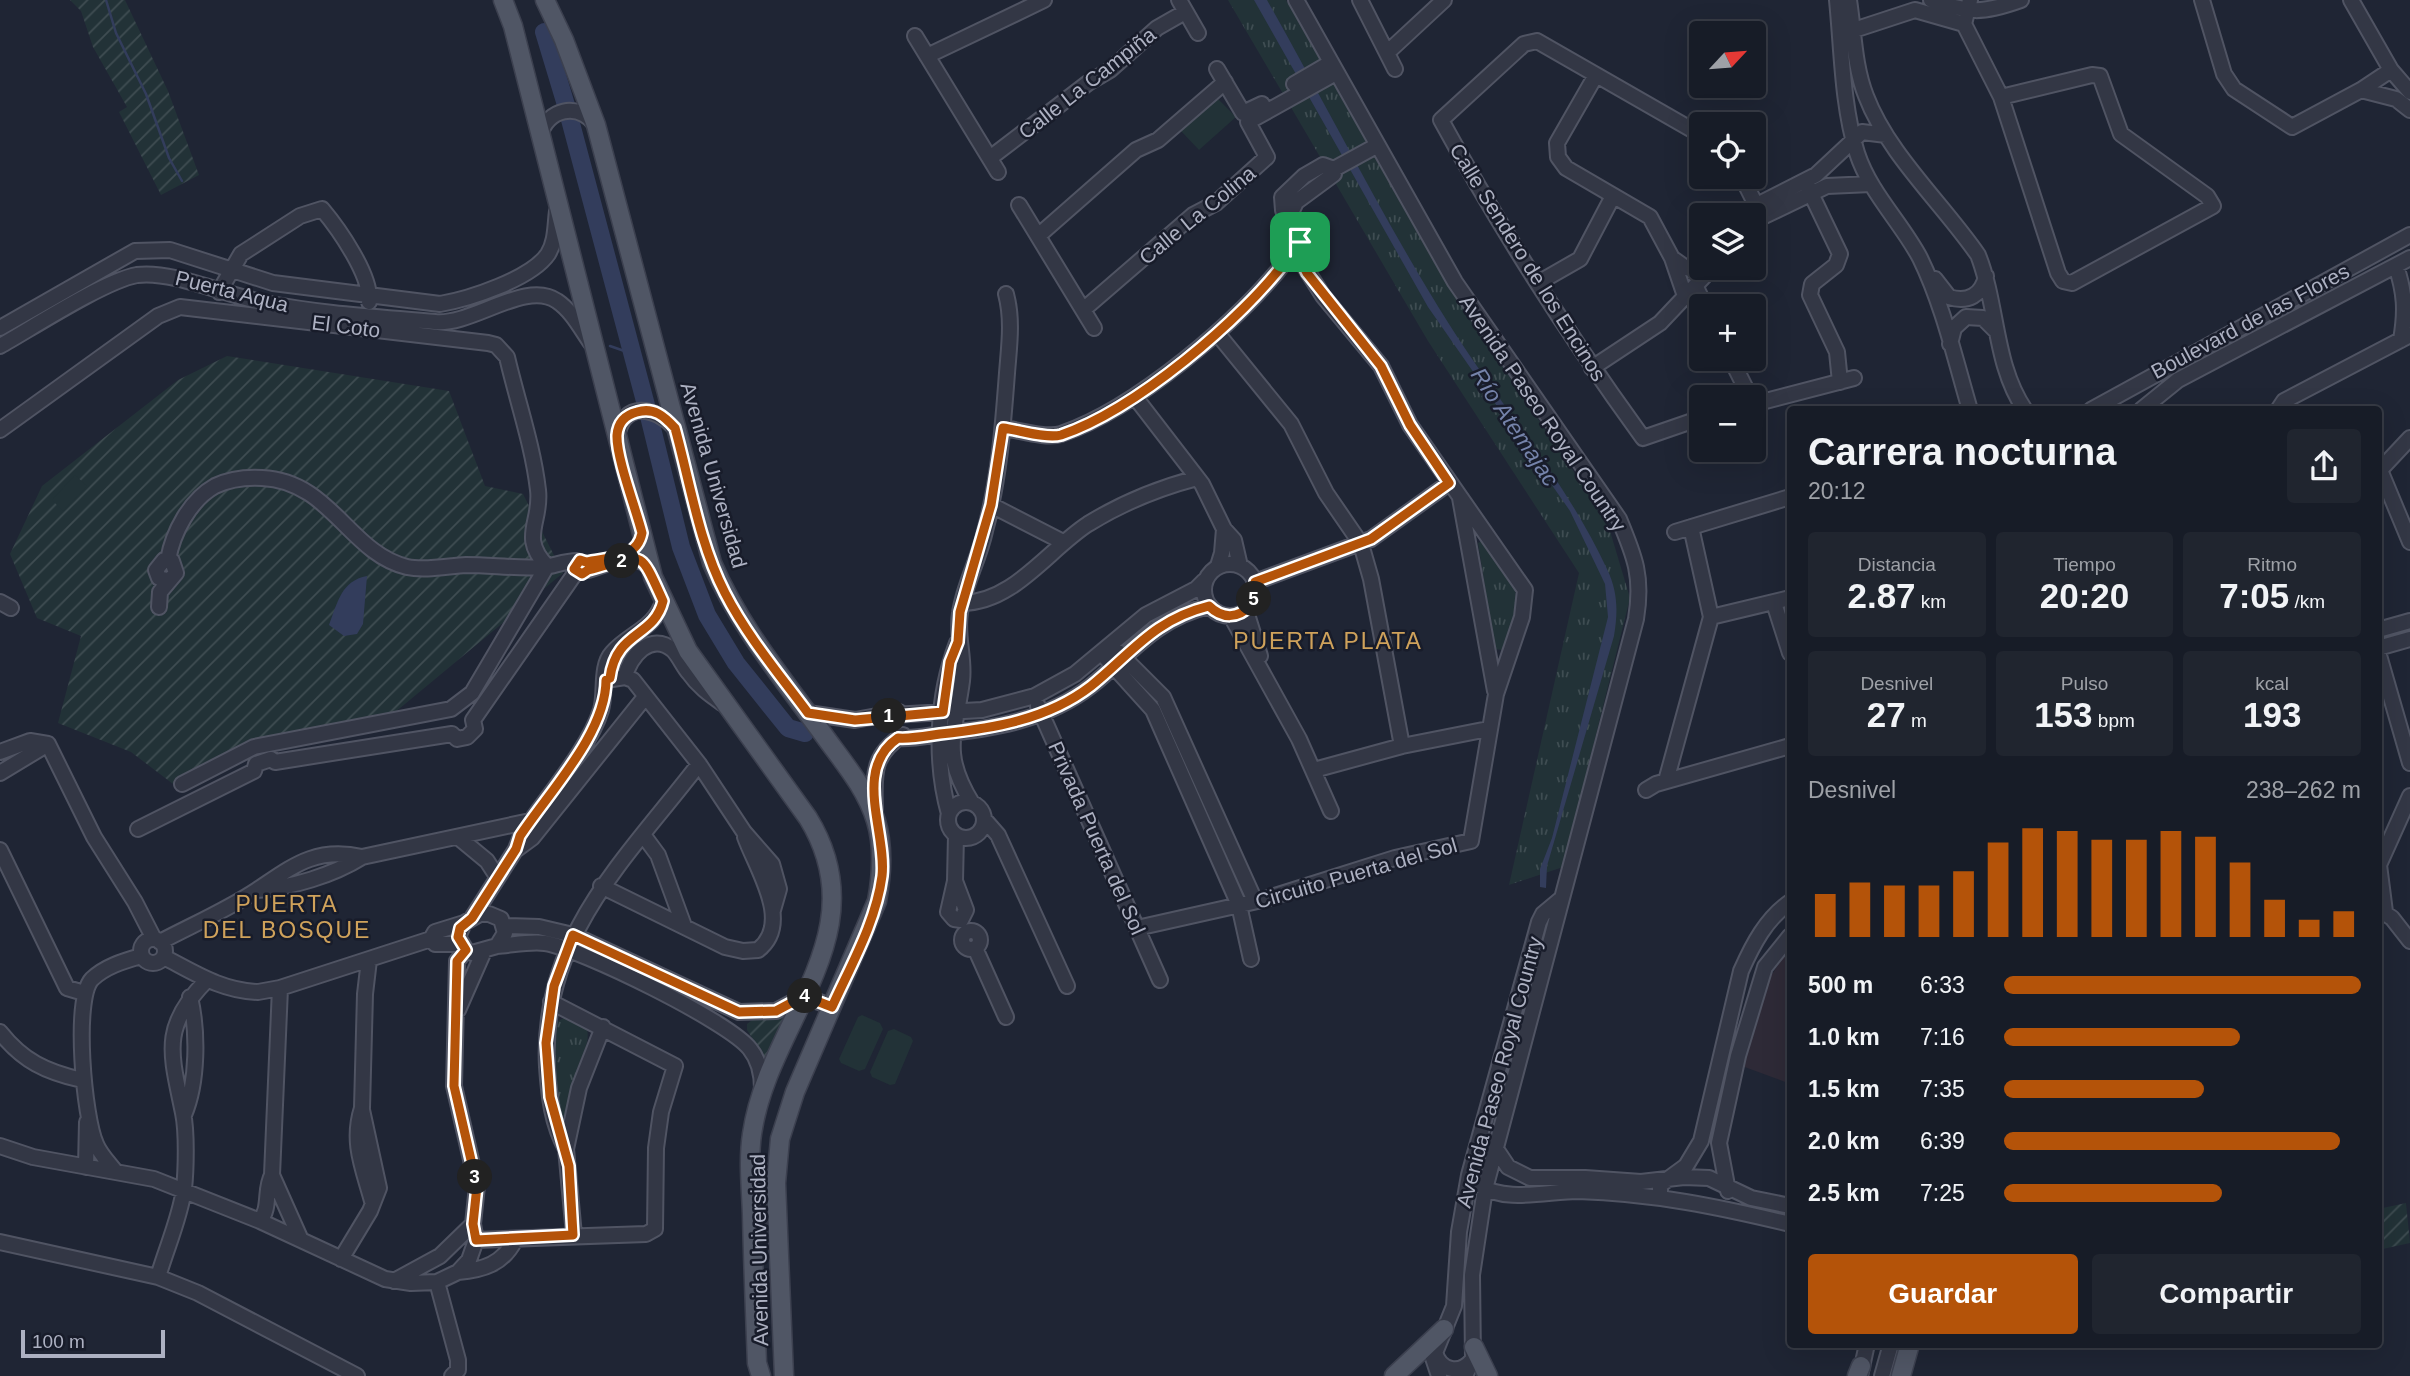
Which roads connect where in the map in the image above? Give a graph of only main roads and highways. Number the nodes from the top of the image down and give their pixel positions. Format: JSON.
{"nodes":[{"id":1,"x":503,"y":0,"type":"edge"},
{"id":2,"x":545,"y":0,"type":"edge"},
{"id":3,"x":1444,"y":1329,"type":"road end"},
{"id":4,"x":783,"y":1343,"type":"junction"},
{"id":5,"x":1900,"y":1348,"type":"edge"},
{"id":6,"x":1909,"y":1348,"type":"edge"},
{"id":7,"x":1473,"y":1353,"type":"road end"},
{"id":8,"x":756,"y":1372,"type":"edge"},
{"id":9,"x":784,"y":1376,"type":"edge"},
{"id":10,"x":796,"y":1376,"type":"edge"},
{"id":11,"x":1394,"y":1376,"type":"edge"},
{"id":12,"x":1488,"y":1376,"type":"edge"},
{"id":13,"x":1892,"y":1376,"type":"edge"},
{"id":14,"x":1901,"y":1376,"type":"edge"}],
"edges":[{"from":1,"to":8,"type":"main road","name":"Avenida Universidad"},
{"from":2,"to":4,"type":"main road","name":"Avenida Universidad"},
{"from":3,"to":11,"type":"main road"},
{"from":4,"to":9,"type":"main road","name":"Avenida Universidad"},
{"from":4,"to":10,"type":"main road"},
{"from":5,"to":13,"type":"main road"},
{"from":6,"to":14,"type":"main road"},
{"from":7,"to":12,"type":"main road"}]}
